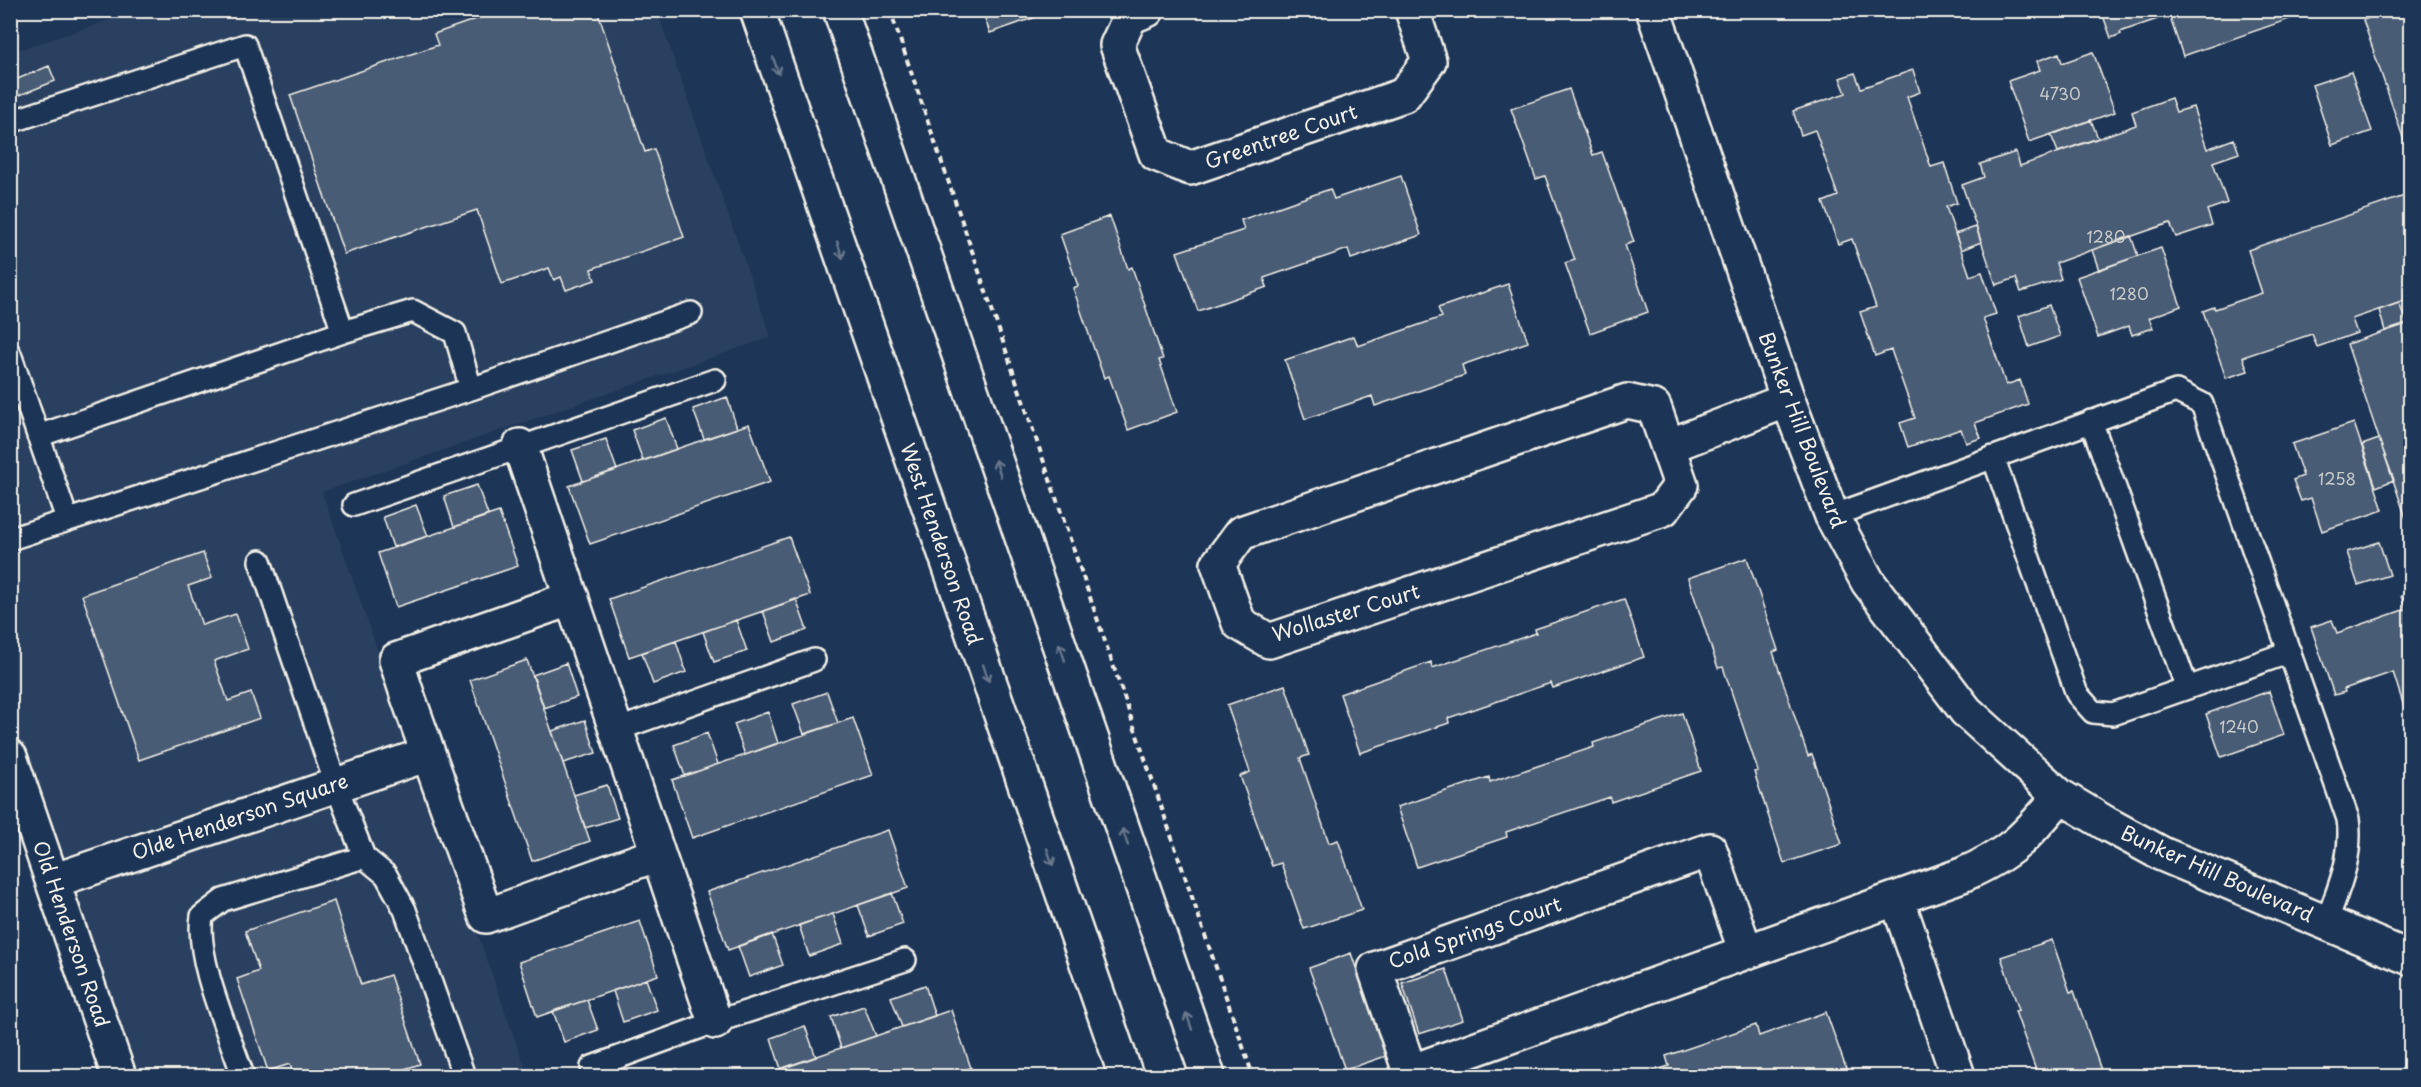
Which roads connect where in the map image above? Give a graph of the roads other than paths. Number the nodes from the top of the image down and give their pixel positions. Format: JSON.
{"nodes":[{"id":1,"x":757,"y":10,"type":"edge"},
{"id":2,"x":840,"y":10,"type":"edge"},
{"id":3,"x":1148,"y":10,"type":"edge"},
{"id":4,"x":1412,"y":10,"type":"edge"},
{"id":5,"x":1653,"y":10,"type":"edge"},
{"id":6,"x":10,"y":122,"type":"edge"},
{"id":7,"x":691,"y":313,"type":"dead end"},
{"id":8,"x":343,"y":332,"type":"junction"},
{"id":9,"x":10,"y":354,"type":"edge"},
{"id":10,"x":715,"y":380,"type":"dead end"},
{"id":11,"x":471,"y":389,"type":"junction"},
{"id":12,"x":1788,"y":400,"type":"junction"},
{"id":13,"x":2091,"y":421,"type":"junction"},
{"id":14,"x":38,"y":436,"type":"junction"},
{"id":15,"x":520,"y":446,"type":"junction"},
{"id":16,"x":1669,"y":446,"type":"junction"},
{"id":17,"x":1993,"y":457,"type":"junction"},
{"id":18,"x":354,"y":505,"type":"dead end"},
{"id":19,"x":1832,"y":516,"type":"junction"},
{"id":20,"x":67,"y":519,"type":"junction"},
{"id":21,"x":10,"y":539,"type":"edge"},
{"id":22,"x":260,"y":561,"type":"dead end"},
{"id":23,"x":572,"y":598,"type":"junction"},
{"id":24,"x":2290,"y":652,"type":"junction"},
{"id":25,"x":814,"y":660,"type":"dead end"},
{"id":26,"x":2187,"y":688,"type":"junction"},
{"id":27,"x":616,"y":730,"type":"junction"},
{"id":28,"x":428,"y":754,"type":"junction"},
{"id":29,"x":10,"y":757,"type":"edge"},
{"id":30,"x":336,"y":785,"type":"junction"},
{"id":31,"x":2060,"y":796,"type":"junction"},
{"id":32,"x":658,"y":854,"type":"junction"},
{"id":33,"x":364,"y":857,"type":"junction"},
{"id":34,"x":53,"y":881,"type":"junction"},
{"id":35,"x":1898,"y":899,"type":"junction"},
{"id":36,"x":2326,"y":923,"type":"junction"},
{"id":37,"x":1746,"y":952,"type":"junction"},
{"id":38,"x":2410,"y":958,"type":"edge"},
{"id":39,"x":905,"y":960,"type":"dead end"},
{"id":40,"x":715,"y":1022,"type":"junction"},
{"id":41,"x":592,"y":1067,"type":"dead end"},
{"id":42,"x":119,"y":1077,"type":"edge"},
{"id":43,"x":243,"y":1077,"type":"edge"},
{"id":44,"x":464,"y":1077,"type":"edge"},
{"id":45,"x":1126,"y":1077,"type":"edge"},
{"id":46,"x":1208,"y":1077,"type":"edge"},
{"id":47,"x":1958,"y":1077,"type":"edge"}],
"edges":[{"from":1,"to":45,"type":"street","name":"West Henderson Road","one_way":true},
{"from":46,"to":2,"type":"street","one_way":true},
{"from":3,"to":4,"type":"street","name":"Greentree Court"},
{"from":5,"to":12,"type":"street","name":"Bunker Hill Boulevard"},
{"from":6,"to":8,"type":"lane"},
{"from":7,"to":11,"type":"lane"},
{"from":8,"to":11,"type":"lane"},
{"from":8,"to":14,"type":"lane"},
{"from":9,"to":14,"type":"lane"},
{"from":10,"to":15,"type":"lane"},
{"from":11,"to":20,"type":"lane"},
{"from":12,"to":16,"type":"street"},
{"from":12,"to":19,"type":"street","name":"Bunker Hill Boulevard"},
{"from":13,"to":17,"type":"lane"},
{"from":13,"to":24,"type":"lane"},
{"from":13,"to":26,"type":"lane"},
{"from":14,"to":20,"type":"lane"},
{"from":15,"to":18,"type":"lane"},
{"from":15,"to":23,"type":"street"},
{"from":16,"to":16,"type":"street","name":"Wollaster Court"},
{"from":17,"to":19,"type":"lane"},
{"from":17,"to":26,"type":"lane"},
{"from":19,"to":31,"type":"street","name":"Bunker Hill Boulevard"},
{"from":20,"to":21,"type":"lane"},
{"from":22,"to":30,"type":"lane"},
{"from":23,"to":27,"type":"street"},
{"from":23,"to":28,"type":"street"},
{"from":24,"to":26,"type":"lane"},
{"from":24,"to":36,"type":"lane"},
{"from":25,"to":27,"type":"lane"},
{"from":27,"to":32,"type":"street"},
{"from":28,"to":30,"type":"street","name":"Olde Henderson Square"},
{"from":28,"to":32,"type":"street"},
{"from":29,"to":34,"type":"street","name":"Old Henderson Road"},
{"from":30,"to":33,"type":"lane"},
{"from":30,"to":34,"type":"street","name":"Olde Henderson Square"},
{"from":31,"to":35,"type":"street","name":"Cold Springs Court"},
{"from":31,"to":36,"type":"street","name":"Bunker Hill Boulevard"},
{"from":32,"to":40,"type":"street"},
{"from":33,"to":43,"type":"lane"},
{"from":33,"to":44,"type":"lane"},
{"from":34,"to":42,"type":"street","name":"Old Henderson Road"},
{"from":35,"to":37,"type":"street","name":"Cold Springs Court"},
{"from":35,"to":47,"type":"street"},
{"from":36,"to":38,"type":"street","name":"Bunker Hill Boulevard"},
{"from":37,"to":37,"type":"street","name":"Cold Springs Court"},
{"from":39,"to":40,"type":"lane"},
{"from":40,"to":41,"type":"lane"}]}
